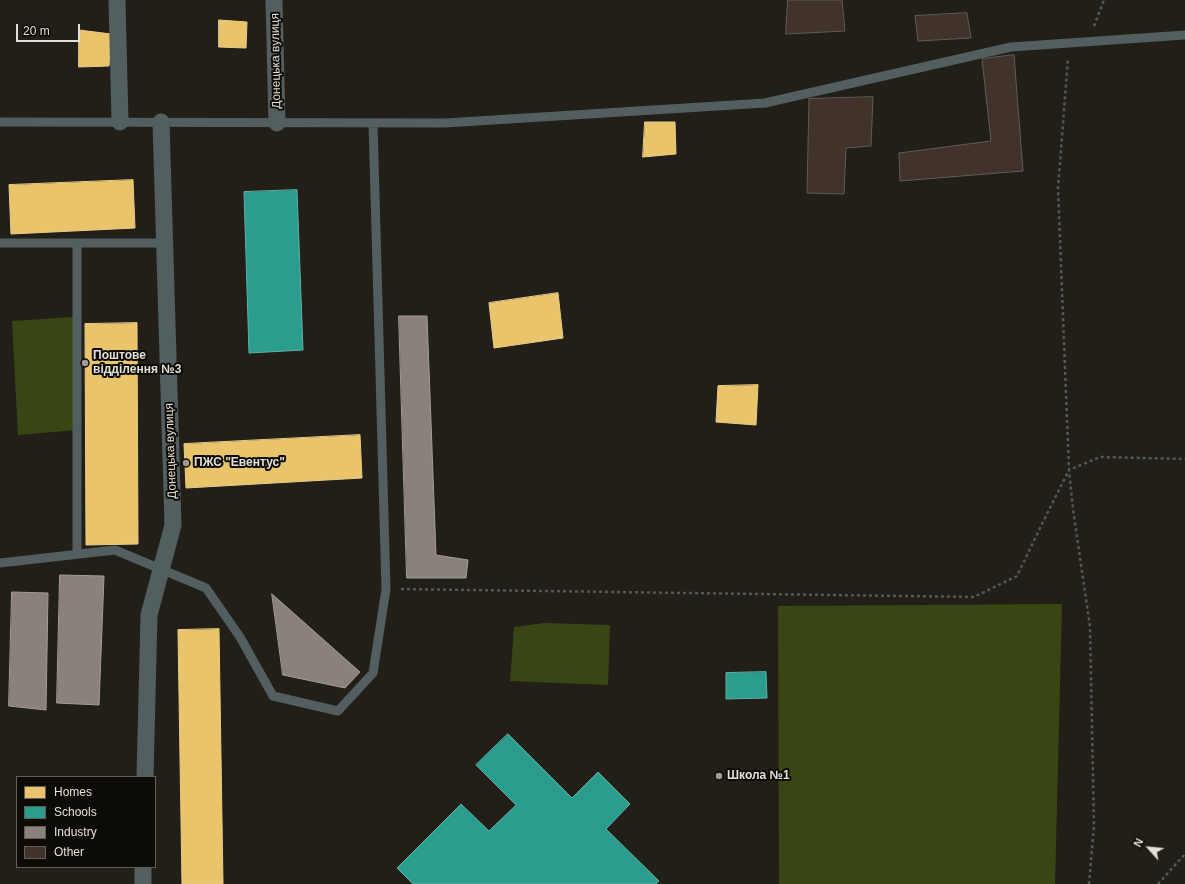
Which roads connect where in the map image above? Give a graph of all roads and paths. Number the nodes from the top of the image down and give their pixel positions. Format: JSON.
{"nodes":[{"id":1,"x":117,"y":0,"type":"edge"},
{"id":2,"x":274,"y":0,"type":"edge"},
{"id":3,"x":1104,"y":0,"type":"edge"},
{"id":4,"x":1185,"y":36,"type":"edge"},
{"id":5,"x":1078,"y":42,"type":"junction"},
{"id":6,"x":0,"y":122,"type":"edge"},
{"id":7,"x":120,"y":122,"type":"junction"},
{"id":8,"x":161,"y":122,"type":"junction"},
{"id":9,"x":278,"y":122,"type":"junction"},
{"id":10,"x":373,"y":123,"type":"junction"},
{"id":11,"x":77,"y":242,"type":"junction"},
{"id":12,"x":0,"y":243,"type":"edge"},
{"id":13,"x":165,"y":243,"type":"junction"},
{"id":14,"x":1185,"y":459,"type":"edge"},
{"id":15,"x":1069,"y":470,"type":"junction"},
{"id":16,"x":77,"y":554,"type":"junction"},
{"id":17,"x":0,"y":563,"type":"edge"},
{"id":18,"x":161,"y":570,"type":"junction"},
{"id":19,"x":386,"y":589,"type":"junction"},
{"id":20,"x":145,"y":776,"type":"edge"},
{"id":21,"x":1185,"y":854,"type":"edge"},
{"id":22,"x":144,"y":868,"type":"edge"},
{"id":23,"x":143,"y":884,"type":"edge"},
{"id":24,"x":1089,"y":884,"type":"edge"},
{"id":25,"x":1158,"y":884,"type":"edge"}],
"edges":[{"from":1,"to":7,"type":"street"},
{"from":2,"to":9,"type":"street","name":"Донецька вулиця"},
{"from":3,"to":5,"type":"path"},
{"from":4,"to":5,"type":"lane"},
{"from":5,"to":10,"type":"lane"},
{"from":5,"to":15,"type":"path"},
{"from":6,"to":7,"type":"lane"},
{"from":7,"to":8,"type":"lane"},
{"from":8,"to":9,"type":"lane"},
{"from":8,"to":13,"type":"street","name":"Донецька вулиця"},
{"from":9,"to":10,"type":"lane"},
{"from":10,"to":19,"type":"lane"},
{"from":11,"to":12,"type":"lane"},
{"from":11,"to":13,"type":"lane"},
{"from":11,"to":16,"type":"lane"},
{"from":13,"to":18,"type":"street","name":"Донецька вулиця"},
{"from":14,"to":15,"type":"path"},
{"from":15,"to":19,"type":"path"},
{"from":15,"to":24,"type":"path"},
{"from":16,"to":17,"type":"lane"},
{"from":16,"to":18,"type":"lane"},
{"from":18,"to":19,"type":"lane"},
{"from":18,"to":20,"type":"street","name":"Донецька вулиця"},
{"from":21,"to":25,"type":"path"},
{"from":22,"to":23,"type":"street"}]}
